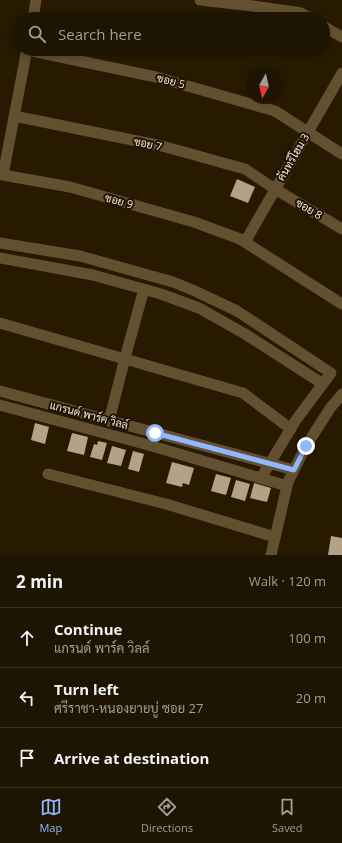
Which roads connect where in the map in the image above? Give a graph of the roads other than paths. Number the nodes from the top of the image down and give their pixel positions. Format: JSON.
{"nodes":[{"id":1,"x":36,"y":0,"type":"edge"},
{"id":2,"x":200,"y":0,"type":"edge"},
{"id":3,"x":34,"y":12,"type":"edge"},
{"id":4,"x":294,"y":12,"type":"edge"},
{"id":5,"x":330,"y":30,"type":"edge"},
{"id":6,"x":342,"y":37,"type":"edge"},
{"id":7,"x":26,"y":56,"type":"edge"},
{"id":8,"x":56,"y":56,"type":"edge"},
{"id":9,"x":342,"y":72,"type":"edge"},
{"id":10,"x":14,"y":116,"type":"junction"},
{"id":11,"x":308,"y":133,"type":"junction"},
{"id":12,"x":342,"y":154,"type":"edge"},
{"id":13,"x":275,"y":189,"type":"junction"},
{"id":14,"x":342,"y":229,"type":"edge"},
{"id":15,"x":245,"y":242,"type":"junction"},
{"id":16,"x":0,"y":243,"type":"edge"},
{"id":17,"x":0,"y":258,"type":"edge"},
{"id":18,"x":90,"y":260,"type":"junction"},
{"id":19,"x":87,"y":274,"type":"junction"},
{"id":20,"x":187,"y":288,"type":"junction"},
{"id":21,"x":144,"y":289,"type":"junction"},
{"id":22,"x":181,"y":301,"type":"junction"},
{"id":23,"x":342,"y":304,"type":"edge"},
{"id":24,"x":0,"y":323,"type":"edge"},
{"id":25,"x":273,"y":334,"type":"junction"},
{"id":26,"x":265,"y":347,"type":"junction"},
{"id":27,"x":125,"y":358,"type":"junction"},
{"id":28,"x":323,"y":384,"type":"junction"},
{"id":29,"x":0,"y":391,"type":"edge"},
{"id":30,"x":342,"y":394,"type":"edge"},
{"id":31,"x":0,"y":405,"type":"edge"},
{"id":32,"x":64,"y":408,"type":"junction"},
{"id":33,"x":61,"y":421,"type":"junction"},
{"id":34,"x":109,"y":421,"type":"junction"},
{"id":35,"x":291,"y":429,"type":"junction"},
{"id":36,"x":155,"y":433,"type":"junction"},
{"id":37,"x":152,"y":446,"type":"junction"},
{"id":38,"x":270,"y":464,"type":"junction"},
{"id":39,"x":294,"y":470,"type":"junction"},
{"id":40,"x":48,"y":474,"type":"dead end"},
{"id":41,"x":261,"y":478,"type":"junction"},
{"id":42,"x":287,"y":486,"type":"junction"},
{"id":43,"x":274,"y":537,"type":"junction"},
{"id":44,"x":271,"y":555,"type":"edge"}],
"edges":[{"from":1,"to":3,"type":"street"},
{"from":2,"to":4,"type":"street"},
{"from":5,"to":6,"type":"street"},
{"from":7,"to":10,"type":"street","name":"ซอย 9"},
{"from":8,"to":11,"type":"street","name":"ซอย 5"},
{"from":9,"to":11,"type":"street","name":"คันทรีโฮม 3"},
{"from":10,"to":13,"type":"street","name":"ซอย 7"},
{"from":10,"to":15,"type":"street","name":"ซอย 9"},
{"from":11,"to":12,"type":"street","name":"ซอย 5"},
{"from":11,"to":13,"type":"street","name":"คันทรีโฮม 3"},
{"from":13,"to":14,"type":"street","name":"ซอย 8"},
{"from":13,"to":15,"type":"street","name":"คันทรีโฮม 3"},
{"from":15,"to":23,"type":"street","name":"ซอย 9"},
{"from":16,"to":18,"type":"street"},
{"from":17,"to":19,"type":"street"},
{"from":18,"to":19,"type":"street"},
{"from":18,"to":20,"type":"street"},
{"from":19,"to":21,"type":"street"},
{"from":20,"to":22,"type":"street"},
{"from":20,"to":25,"type":"street"},
{"from":21,"to":22,"type":"street"},
{"from":21,"to":27,"type":"street"},
{"from":22,"to":26,"type":"street"},
{"from":24,"to":27,"type":"street"},
{"from":25,"to":26,"type":"street"},
{"from":25,"to":28,"type":"street"},
{"from":26,"to":28,"type":"street"},
{"from":27,"to":34,"type":"street"},
{"from":27,"to":35,"type":"street"},
{"from":28,"to":35,"type":"street"},
{"from":29,"to":32,"type":"street","name":"แกรนด์ พาร์ค วิลล์"},
{"from":30,"to":39,"type":"street"},
{"from":31,"to":33,"type":"street","name":"แกรนด์ พาร์ค วิลล์"},
{"from":32,"to":33,"type":"street"},
{"from":32,"to":34,"type":"street","name":"แกรนด์ พาร์ค วิลล์"},
{"from":33,"to":37,"type":"street","name":"แกรนด์ พาร์ค วิลล์"},
{"from":34,"to":36,"type":"street","name":"แกรนด์ พาร์ค วิลล์"},
{"from":35,"to":38,"type":"street"},
{"from":36,"to":37,"type":"street"},
{"from":36,"to":38,"type":"street","name":"แกรนด์ พาร์ค วิลล์"},
{"from":37,"to":41,"type":"street","name":"แกรนด์ พาร์ค วิลล์"},
{"from":38,"to":39,"type":"street","name":"แกรนด์ พาร์ค วิลล์"},
{"from":38,"to":41,"type":"street"},
{"from":39,"to":42,"type":"street"},
{"from":40,"to":43,"type":"street"},
{"from":41,"to":42,"type":"street","name":"แกรนด์ พาร์ค วิลล์"},
{"from":42,"to":43,"type":"street"},
{"from":43,"to":44,"type":"street"}]}
